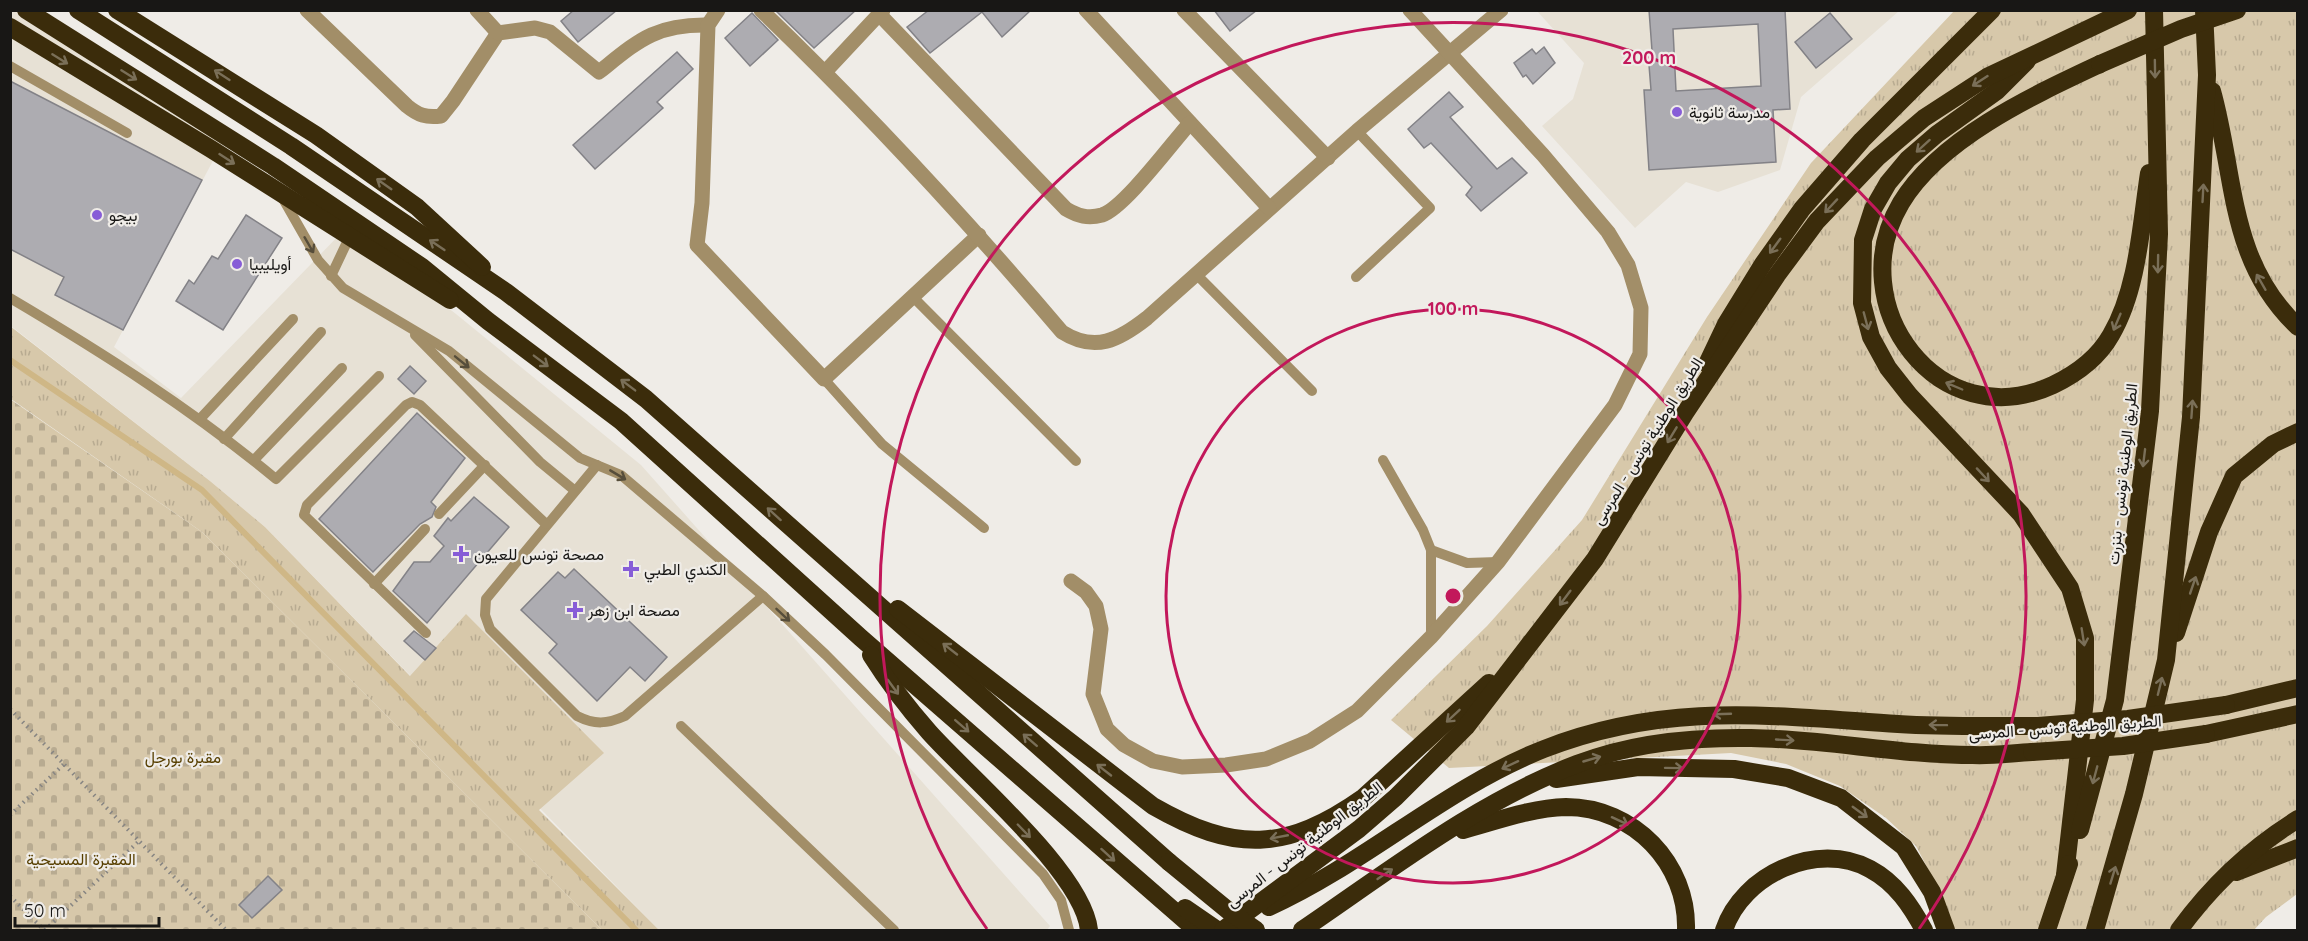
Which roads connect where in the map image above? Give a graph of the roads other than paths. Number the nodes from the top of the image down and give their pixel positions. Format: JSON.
{"nodes":[{"id":1,"x":26,"y":10,"type":"edge"},
{"id":2,"x":78,"y":10,"type":"edge"},
{"id":3,"x":117,"y":10,"type":"edge"},
{"id":4,"x":307,"y":10,"type":"edge"},
{"id":5,"x":477,"y":10,"type":"edge"},
{"id":6,"x":718,"y":10,"type":"edge"},
{"id":7,"x":761,"y":10,"type":"edge"},
{"id":8,"x":1086,"y":10,"type":"edge"},
{"id":9,"x":1410,"y":10,"type":"edge"},
{"id":10,"x":1501,"y":10,"type":"edge"},
{"id":11,"x":1992,"y":10,"type":"edge"},
{"id":12,"x":2128,"y":10,"type":"edge"},
{"id":13,"x":2154,"y":10,"type":"edge"},
{"id":14,"x":2204,"y":10,"type":"edge"},
{"id":15,"x":2237,"y":10,"type":"edge"},
{"id":16,"x":881,"y":12,"type":"edge"},
{"id":17,"x":1189,"y":12,"type":"edge"},
{"id":18,"x":708,"y":25,"type":"junction"},
{"id":19,"x":10,"y":27,"type":"edge"},
{"id":20,"x":498,"y":33,"type":"junction"},
{"id":21,"x":1449,"y":55,"type":"junction"},
{"id":22,"x":2032,"y":55,"type":"junction"},
{"id":23,"x":10,"y":66,"type":"edge"},
{"id":24,"x":825,"y":72,"type":"junction"},
{"id":25,"x":2207,"y":75,"type":"junction"},
{"id":26,"x":2156,"y":120,"type":"junction"},
{"id":27,"x":1190,"y":123,"type":"junction"},
{"id":28,"x":1357,"y":131,"type":"junction"},
{"id":29,"x":127,"y":133,"type":"dead end"},
{"id":30,"x":1328,"y":158,"type":"junction"},
{"id":31,"x":280,"y":194,"type":"junction"},
{"id":32,"x":1269,"y":207,"type":"junction"},
{"id":33,"x":979,"y":235,"type":"junction"},
{"id":34,"x":349,"y":238,"type":"junction"},
{"id":35,"x":1196,"y":274,"type":"junction"},
{"id":36,"x":331,"y":276,"type":"junction"},
{"id":37,"x":1356,"y":277,"type":"dead end"},
{"id":38,"x":506,"y":292,"type":"junction"},
{"id":39,"x":913,"y":297,"type":"junction"},
{"id":40,"x":10,"y":298,"type":"edge"},
{"id":41,"x":293,"y":319,"type":"dead end"},
{"id":42,"x":488,"y":321,"type":"junction"},
{"id":43,"x":404,"y":324,"type":"junction"},
{"id":44,"x":2298,"y":327,"type":"edge"},
{"id":45,"x":321,"y":332,"type":"dead end"},
{"id":46,"x":342,"y":368,"type":"dead end"},
{"id":47,"x":379,"y":376,"type":"dead end"},
{"id":48,"x":824,"y":379,"type":"junction"},
{"id":49,"x":1312,"y":391,"type":"dead end"},
{"id":50,"x":1685,"y":413,"type":"junction"},
{"id":51,"x":200,"y":419,"type":"junction"},
{"id":52,"x":2298,"y":432,"type":"edge"},
{"id":53,"x":224,"y":439,"type":"junction"},
{"id":54,"x":254,"y":460,"type":"junction"},
{"id":55,"x":1383,"y":460,"type":"dead end"},
{"id":56,"x":1076,"y":461,"type":"dead end"},
{"id":57,"x":485,"y":465,"type":"junction"},
{"id":58,"x":597,"y":465,"type":"junction"},
{"id":59,"x":574,"y":490,"type":"junction"},
{"id":60,"x":439,"y":514,"type":"dead end"},
{"id":61,"x":546,"y":524,"type":"junction"},
{"id":62,"x":984,"y":528,"type":"dead end"},
{"id":63,"x":425,"y":529,"type":"dead end"},
{"id":64,"x":1431,"y":550,"type":"junction"},
{"id":65,"x":818,"y":553,"type":"junction"},
{"id":66,"x":1498,"y":562,"type":"junction"},
{"id":67,"x":1071,"y":581,"type":"dead end"},
{"id":68,"x":374,"y":584,"type":"junction"},
{"id":69,"x":763,"y":596,"type":"junction"},
{"id":70,"x":426,"y":633,"type":"dead end"},
{"id":71,"x":1431,"y":637,"type":"junction"},
{"id":72,"x":861,"y":638,"type":"junction"},
{"id":73,"x":1527,"y":648,"type":"junction"},
{"id":74,"x":2166,"y":660,"type":"junction"},
{"id":75,"x":2298,"y":688,"type":"edge"},
{"id":76,"x":2298,"y":709,"type":"edge"},
{"id":77,"x":2298,"y":714,"type":"edge"},
{"id":78,"x":681,"y":726,"type":"dead end"},
{"id":79,"x":2222,"y":732,"type":"junction"},
{"id":80,"x":1533,"y":782,"type":"junction"},
{"id":81,"x":2298,"y":819,"type":"edge"},
{"id":82,"x":1441,"y":836,"type":"junction"},
{"id":83,"x":2298,"y":848,"type":"edge"},
{"id":84,"x":2065,"y":875,"type":"junction"},
{"id":85,"x":2225,"y":876,"type":"junction"},
{"id":86,"x":1146,"y":889,"type":"junction"},
{"id":87,"x":1726,"y":925,"type":"edge"},
{"id":88,"x":1224,"y":928,"type":"edge"},
{"id":89,"x":894,"y":930,"type":"edge"},
{"id":90,"x":1069,"y":930,"type":"edge"},
{"id":91,"x":1089,"y":930,"type":"edge"},
{"id":92,"x":1196,"y":930,"type":"edge"},
{"id":93,"x":1256,"y":930,"type":"edge"},
{"id":94,"x":1302,"y":930,"type":"edge"},
{"id":95,"x":1686,"y":930,"type":"edge"},
{"id":96,"x":1924,"y":930,"type":"edge"},
{"id":97,"x":1946,"y":930,"type":"edge"},
{"id":98,"x":2047,"y":930,"type":"edge"},
{"id":99,"x":2095,"y":930,"type":"edge"},
{"id":100,"x":2179,"y":930,"type":"edge"}],
"edges":[{"from":1,"to":42,"type":"highway","one_way":true},
{"from":38,"to":2,"type":"highway","one_way":true},
{"from":38,"to":3,"type":"highway","one_way":true},
{"from":4,"to":20,"type":"street"},
{"from":5,"to":20,"type":"street"},
{"from":6,"to":18,"type":"street"},
{"from":7,"to":24,"type":"street"},
{"from":8,"to":27,"type":"street"},
{"from":9,"to":21,"type":"street"},
{"from":10,"to":21,"type":"street"},
{"from":11,"to":50,"type":"highway","one_way":true},
{"from":12,"to":22,"type":"highway","name":"الطريق الوطنية تونس - المرسى"},
{"from":13,"to":26,"type":"highway","name":"الطريق الوطنية تونس - بنزرت","one_way":true},
{"from":14,"to":25,"type":"highway"},
{"from":26,"to":15,"type":"highway","one_way":true,"bridge":true},
{"from":16,"to":24,"type":"street"},
{"from":16,"to":27,"type":"street"},
{"from":17,"to":30,"type":"street"},
{"from":18,"to":20,"type":"street"},
{"from":18,"to":48,"type":"street"},
{"from":19,"to":31,"type":"highway","one_way":true},
{"from":21,"to":28,"type":"street"},
{"from":21,"to":66,"type":"street"},
{"from":22,"to":50,"type":"highway","name":"الطريق الوطنية تونس - المرسى","one_way":true},
{"from":22,"to":84,"type":"highway","one_way":true},
{"from":23,"to":29,"type":"lane"},
{"from":24,"to":33,"type":"street"},
{"from":44,"to":25,"type":"highway","one_way":true},
{"from":74,"to":25,"type":"highway","one_way":true},
{"from":26,"to":84,"type":"highway","name":"الطريق الوطنية تونس - بنزرت","one_way":true},
{"from":27,"to":32,"type":"street"},
{"from":28,"to":30,"type":"street"},
{"from":28,"to":37,"type":"lane"},
{"from":30,"to":32,"type":"street"},
{"from":31,"to":34,"type":"highway"},
{"from":31,"to":36,"type":"lane","one_way":true},
{"from":32,"to":35,"type":"street"},
{"from":33,"to":35,"type":"street"},
{"from":33,"to":39,"type":"street"},
{"from":34,"to":36,"type":"lane"},
{"from":34,"to":42,"type":"highway"},
{"from":35,"to":49,"type":"lane"},
{"from":36,"to":43,"type":"lane"},
{"from":65,"to":38,"type":"highway","one_way":true},
{"from":39,"to":48,"type":"street"},
{"from":39,"to":56,"type":"lane"},
{"from":40,"to":51,"type":"lane"},
{"from":41,"to":51,"type":"lane"},
{"from":42,"to":72,"type":"highway","one_way":true},
{"from":43,"to":58,"type":"lane","one_way":true},
{"from":43,"to":59,"type":"lane"},
{"from":45,"to":53,"type":"lane"},
{"from":46,"to":54,"type":"lane"},
{"from":47,"to":54,"type":"lane"},
{"from":48,"to":62,"type":"lane"},
{"from":50,"to":73,"type":"highway","name":"الطريق الوطنية تونس - المرسى","one_way":true},
{"from":51,"to":53,"type":"lane"},
{"from":74,"to":52,"type":"highway","one_way":true},
{"from":53,"to":54,"type":"lane"},
{"from":55,"to":64,"type":"lane"},
{"from":57,"to":60,"type":"lane"},
{"from":57,"to":61,"type":"lane"},
{"from":57,"to":68,"type":"lane"},
{"from":58,"to":59,"type":"lane"},
{"from":58,"to":69,"type":"lane","one_way":true},
{"from":59,"to":61,"type":"lane"},
{"from":61,"to":69,"type":"lane"},
{"from":63,"to":68,"type":"lane"},
{"from":64,"to":66,"type":"lane"},
{"from":64,"to":71,"type":"lane"},
{"from":73,"to":65,"type":"highway","one_way":true},
{"from":93,"to":65,"type":"highway","one_way":true,"bridge":true},
{"from":66,"to":71,"type":"street"},
{"from":67,"to":71,"type":"street"},
{"from":68,"to":70,"type":"lane"},
{"from":69,"to":90,"type":"lane","one_way":true},
{"from":72,"to":86,"type":"highway","one_way":true},
{"from":72,"to":91,"type":"highway","one_way":true},
{"from":73,"to":88,"type":"highway","name":"الطريق الوطنية تونس - المرسى"},
{"from":99,"to":74,"type":"highway","one_way":true},
{"from":75,"to":88,"type":"highway","one_way":true,"bridge":true},
{"from":76,"to":79,"type":"highway"},
{"from":77,"to":79,"type":"highway","name":"الطريق الوطنية تونس - المرسى"},
{"from":78,"to":89,"type":"lane"},
{"from":80,"to":79,"type":"highway","name":"الطريق الوطنية تونس - المرسى","one_way":true,"bridge":true},
{"from":80,"to":82,"type":"highway","name":"الطريق الوطنية تونس - المرسى"},
{"from":80,"to":97,"type":"highway","one_way":true},
{"from":81,"to":85,"type":"highway"},
{"from":94,"to":82,"type":"highway","name":"الطريق الوطنية تونس - المرسى","one_way":true},
{"from":82,"to":95,"type":"highway","one_way":true},
{"from":83,"to":85,"type":"highway"},
{"from":84,"to":98,"type":"highway","name":"الطريق الوطنية تونس - بنزرت"},
{"from":85,"to":100,"type":"highway"},
{"from":86,"to":88,"type":"highway"},
{"from":86,"to":92,"type":"highway"},
{"from":87,"to":96,"type":"highway"}]}
